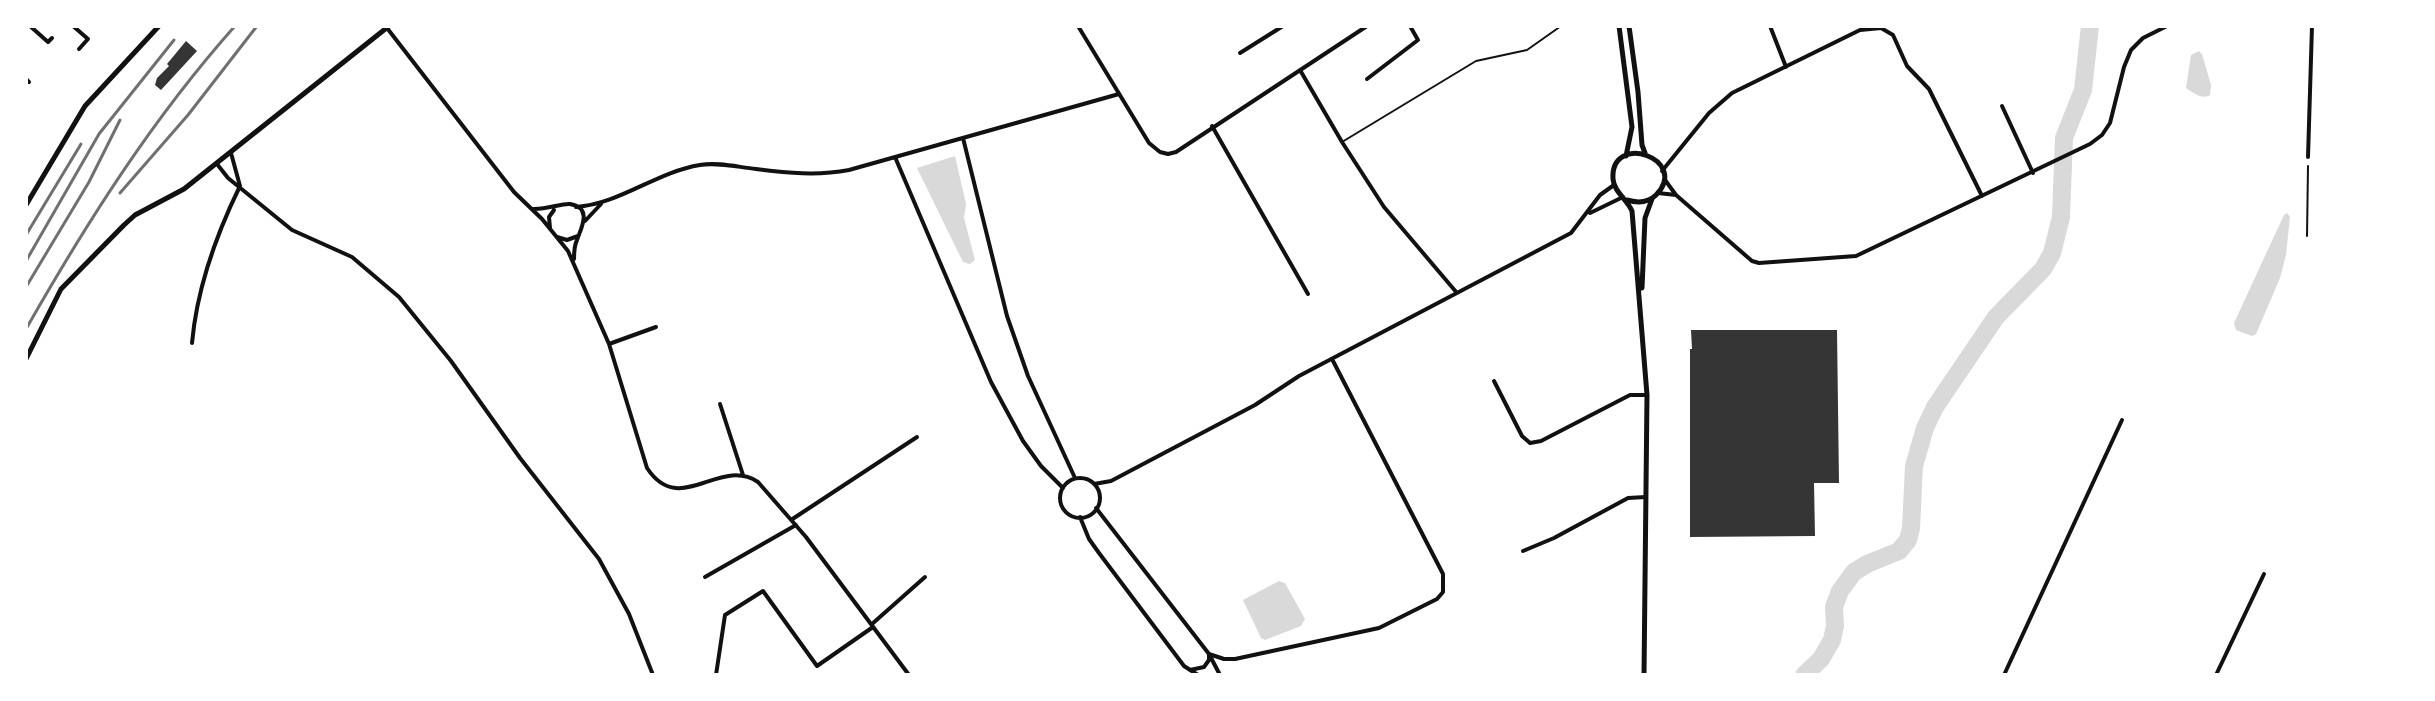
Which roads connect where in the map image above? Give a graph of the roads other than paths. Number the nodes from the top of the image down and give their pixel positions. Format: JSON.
{"nodes":[{"id":1,"x":30,"y":26,"type":"edge"},
{"id":2,"x":73,"y":26,"type":"edge"},
{"id":3,"x":159,"y":26,"type":"edge"},
{"id":4,"x":1078,"y":26,"type":"edge"},
{"id":5,"x":1283,"y":26,"type":"edge"},
{"id":6,"x":1351,"y":26,"type":"edge"},
{"id":7,"x":1367,"y":26,"type":"edge"},
{"id":8,"x":1410,"y":26,"type":"edge"},
{"id":9,"x":1561,"y":26,"type":"edge"},
{"id":10,"x":1619,"y":26,"type":"edge"},
{"id":11,"x":1629,"y":26,"type":"edge"},
{"id":12,"x":1770,"y":26,"type":"edge"},
{"id":13,"x":1896,"y":26,"type":"edge"},
{"id":14,"x":2167,"y":26,"type":"edge"},
{"id":15,"x":2312,"y":26,"type":"edge"},
{"id":16,"x":388,"y":27,"type":"edge"},
{"id":17,"x":1886,"y":31,"type":"junction"},
{"id":18,"x":1356,"y":34,"type":"junction"},
{"id":19,"x":52,"y":38,"type":"dead end"},
{"id":20,"x":79,"y":49,"type":"dead end"},
{"id":21,"x":1240,"y":53,"type":"dead end"},
{"id":22,"x":1786,"y":67,"type":"junction"},
{"id":23,"x":1300,"y":70,"type":"junction"},
{"id":24,"x":1367,"y":79,"type":"dead end"},
{"id":25,"x":1119,"y":94,"type":"junction"},
{"id":26,"x":2002,"y":106,"type":"dead end"},
{"id":27,"x":1212,"y":126,"type":"junction"},
{"id":28,"x":963,"y":138,"type":"junction"},
{"id":29,"x":1342,"y":142,"type":"junction"},
{"id":30,"x":231,"y":153,"type":"junction"},
{"id":31,"x":1646,"y":154,"type":"junction"},
{"id":32,"x":1626,"y":156,"type":"junction"},
{"id":33,"x":895,"y":157,"type":"junction"},
{"id":34,"x":2308,"y":157,"type":"road end"},
{"id":35,"x":1674,"y":158,"type":"junction"},
{"id":36,"x":1658,"y":162,"type":"junction"},
{"id":37,"x":217,"y":164,"type":"junction"},
{"id":38,"x":2033,"y":173,"type":"junction"},
{"id":39,"x":1663,"y":174,"type":"junction"},
{"id":40,"x":1614,"y":185,"type":"junction"},
{"id":41,"x":240,"y":186,"type":"junction"},
{"id":42,"x":1655,"y":195,"type":"junction"},
{"id":43,"x":1676,"y":195,"type":"junction"},
{"id":44,"x":1982,"y":196,"type":"junction"},
{"id":45,"x":1625,"y":198,"type":"junction"},
{"id":46,"x":603,"y":203,"type":"junction"},
{"id":47,"x":26,"y":205,"type":"edge"},
{"id":48,"x":576,"y":207,"type":"junction"},
{"id":49,"x":555,"y":208,"type":"junction"},
{"id":50,"x":531,"y":209,"type":"junction"},
{"id":51,"x":1587,"y":213,"type":"junction"},
{"id":52,"x":585,"y":221,"type":"junction"},
{"id":53,"x":550,"y":228,"type":"junction"},
{"id":54,"x":578,"y":236,"type":"junction"},
{"id":55,"x":556,"y":237,"type":"junction"},
{"id":56,"x":574,"y":261,"type":"junction"},
{"id":57,"x":1308,"y":294,"type":"dead end"},
{"id":58,"x":1458,"y":294,"type":"junction"},
{"id":59,"x":1641,"y":301,"type":"junction"},
{"id":60,"x":656,"y":327,"type":"dead end"},
{"id":61,"x":192,"y":343,"type":"dead end"},
{"id":62,"x":609,"y":344,"type":"junction"},
{"id":63,"x":26,"y":359,"type":"edge"},
{"id":64,"x":1332,"y":359,"type":"junction"},
{"id":65,"x":1494,"y":381,"type":"dead end"},
{"id":66,"x":1647,"y":395,"type":"junction"},
{"id":67,"x":720,"y":404,"type":"dead end"},
{"id":68,"x":2122,"y":420,"type":"dead end"},
{"id":69,"x":917,"y":437,"type":"dead end"},
{"id":70,"x":743,"y":475,"type":"junction"},
{"id":71,"x":1075,"y":478,"type":"junction"},
{"id":72,"x":1111,"y":481,"type":"junction"},
{"id":73,"x":1094,"y":484,"type":"junction"},
{"id":74,"x":1063,"y":488,"type":"junction"},
{"id":75,"x":1099,"y":496,"type":"junction"},
{"id":76,"x":1646,"y":497,"type":"junction"},
{"id":77,"x":1096,"y":508,"type":"junction"},
{"id":78,"x":1080,"y":517,"type":"junction"},
{"id":79,"x":791,"y":520,"type":"junction"},
{"id":80,"x":796,"y":525,"type":"junction"},
{"id":81,"x":1523,"y":551,"type":"dead end"},
{"id":82,"x":2264,"y":574,"type":"dead end"},
{"id":83,"x":705,"y":577,"type":"dead end"},
{"id":84,"x":925,"y":577,"type":"dead end"},
{"id":85,"x":872,"y":625,"type":"junction"},
{"id":86,"x":1209,"y":654,"type":"junction"},
{"id":87,"x":817,"y":666,"type":"junction"},
{"id":88,"x":1190,"y":670,"type":"junction"},
{"id":89,"x":653,"y":675,"type":"edge"},
{"id":90,"x":716,"y":675,"type":"edge"},
{"id":91,"x":823,"y":675,"type":"edge"},
{"id":92,"x":909,"y":675,"type":"edge"},
{"id":93,"x":1198,"y":675,"type":"edge"},
{"id":94,"x":1220,"y":675,"type":"edge"},
{"id":95,"x":1644,"y":675,"type":"edge"},
{"id":96,"x":2004,"y":675,"type":"edge"},
{"id":97,"x":2216,"y":675,"type":"edge"}],
"edges":[{"from":1,"to":19,"type":"street"},
{"from":2,"to":20,"type":"street"},
{"from":3,"to":47,"type":"street"},
{"from":4,"to":25,"type":"street"},
{"from":5,"to":21,"type":"street"},
{"from":6,"to":18,"type":"street"},
{"from":7,"to":18,"type":"street"},
{"from":8,"to":24,"type":"street"},
{"from":9,"to":29,"type":"lane"},
{"from":10,"to":32,"type":"street"},
{"from":11,"to":31,"type":"street"},
{"from":12,"to":22,"type":"street"},
{"from":13,"to":17,"type":"street"},
{"from":14,"to":38,"type":"street"},
{"from":15,"to":34,"type":"street"},
{"from":16,"to":30,"type":"street"},
{"from":16,"to":50,"type":"street"},
{"from":17,"to":22,"type":"street"},
{"from":17,"to":44,"type":"street"},
{"from":18,"to":23,"type":"street"},
{"from":22,"to":35,"type":"street"},
{"from":23,"to":27,"type":"street"},
{"from":23,"to":29,"type":"street"},
{"from":25,"to":27,"type":"street"},
{"from":25,"to":28,"type":"street"},
{"from":26,"to":38,"type":"street"},
{"from":27,"to":57,"type":"street"},
{"from":28,"to":33,"type":"street"},
{"from":28,"to":71,"type":"street"},
{"from":29,"to":58,"type":"street"},
{"from":30,"to":37,"type":"street"},
{"from":30,"to":41,"type":"street"},
{"from":31,"to":32,"type":"street"},
{"from":31,"to":36,"type":"street"},
{"from":32,"to":40,"type":"street"},
{"from":33,"to":46,"type":"street"},
{"from":33,"to":74,"type":"street"},
{"from":35,"to":36,"type":"street"},
{"from":35,"to":39,"type":"street"},
{"from":36,"to":39,"type":"street"},
{"from":37,"to":41,"type":"street"},
{"from":37,"to":63,"type":"street"},
{"from":38,"to":44,"type":"street"},
{"from":39,"to":42,"type":"street"},
{"from":39,"to":43,"type":"street"},
{"from":40,"to":45,"type":"street"},
{"from":40,"to":51,"type":"street"},
{"from":41,"to":61,"type":"street"},
{"from":41,"to":89,"type":"street"},
{"from":42,"to":43,"type":"street"},
{"from":42,"to":45,"type":"street"},
{"from":42,"to":59,"type":"street"},
{"from":43,"to":44,"type":"street"},
{"from":45,"to":51,"type":"street"},
{"from":45,"to":59,"type":"street"},
{"from":46,"to":48,"type":"street"},
{"from":46,"to":52,"type":"street"},
{"from":48,"to":49,"type":"street"},
{"from":48,"to":52,"type":"street"},
{"from":49,"to":50,"type":"street"},
{"from":49,"to":53,"type":"street"},
{"from":50,"to":53,"type":"street"},
{"from":51,"to":58,"type":"street"},
{"from":52,"to":54,"type":"street"},
{"from":53,"to":55,"type":"street"},
{"from":54,"to":55,"type":"street"},
{"from":54,"to":56,"type":"street"},
{"from":55,"to":56,"type":"street"},
{"from":56,"to":62,"type":"street"},
{"from":58,"to":64,"type":"street"},
{"from":59,"to":66,"type":"street"},
{"from":60,"to":62,"type":"street"},
{"from":62,"to":70,"type":"street"},
{"from":64,"to":72,"type":"street"},
{"from":64,"to":86,"type":"street"},
{"from":65,"to":66,"type":"street"},
{"from":66,"to":76,"type":"street"},
{"from":67,"to":70,"type":"street"},
{"from":68,"to":96,"type":"street"},
{"from":69,"to":79,"type":"street"},
{"from":70,"to":79,"type":"street"},
{"from":71,"to":73,"type":"street"},
{"from":71,"to":74,"type":"street"},
{"from":72,"to":73,"type":"street"},
{"from":72,"to":75,"type":"street"},
{"from":73,"to":75,"type":"street"},
{"from":74,"to":78,"type":"street"},
{"from":75,"to":77,"type":"street"},
{"from":76,"to":81,"type":"street"},
{"from":76,"to":95,"type":"street"},
{"from":77,"to":78,"type":"street"},
{"from":77,"to":86,"type":"street"},
{"from":78,"to":88,"type":"street"},
{"from":79,"to":80,"type":"street"},
{"from":80,"to":83,"type":"street"},
{"from":80,"to":85,"type":"street"},
{"from":82,"to":97,"type":"street"},
{"from":84,"to":85,"type":"street"},
{"from":85,"to":87,"type":"street"},
{"from":85,"to":92,"type":"street"},
{"from":86,"to":88,"type":"street"},
{"from":86,"to":94,"type":"street"},
{"from":87,"to":90,"type":"street"},
{"from":87,"to":91,"type":"street"},
{"from":88,"to":93,"type":"street"}]}
